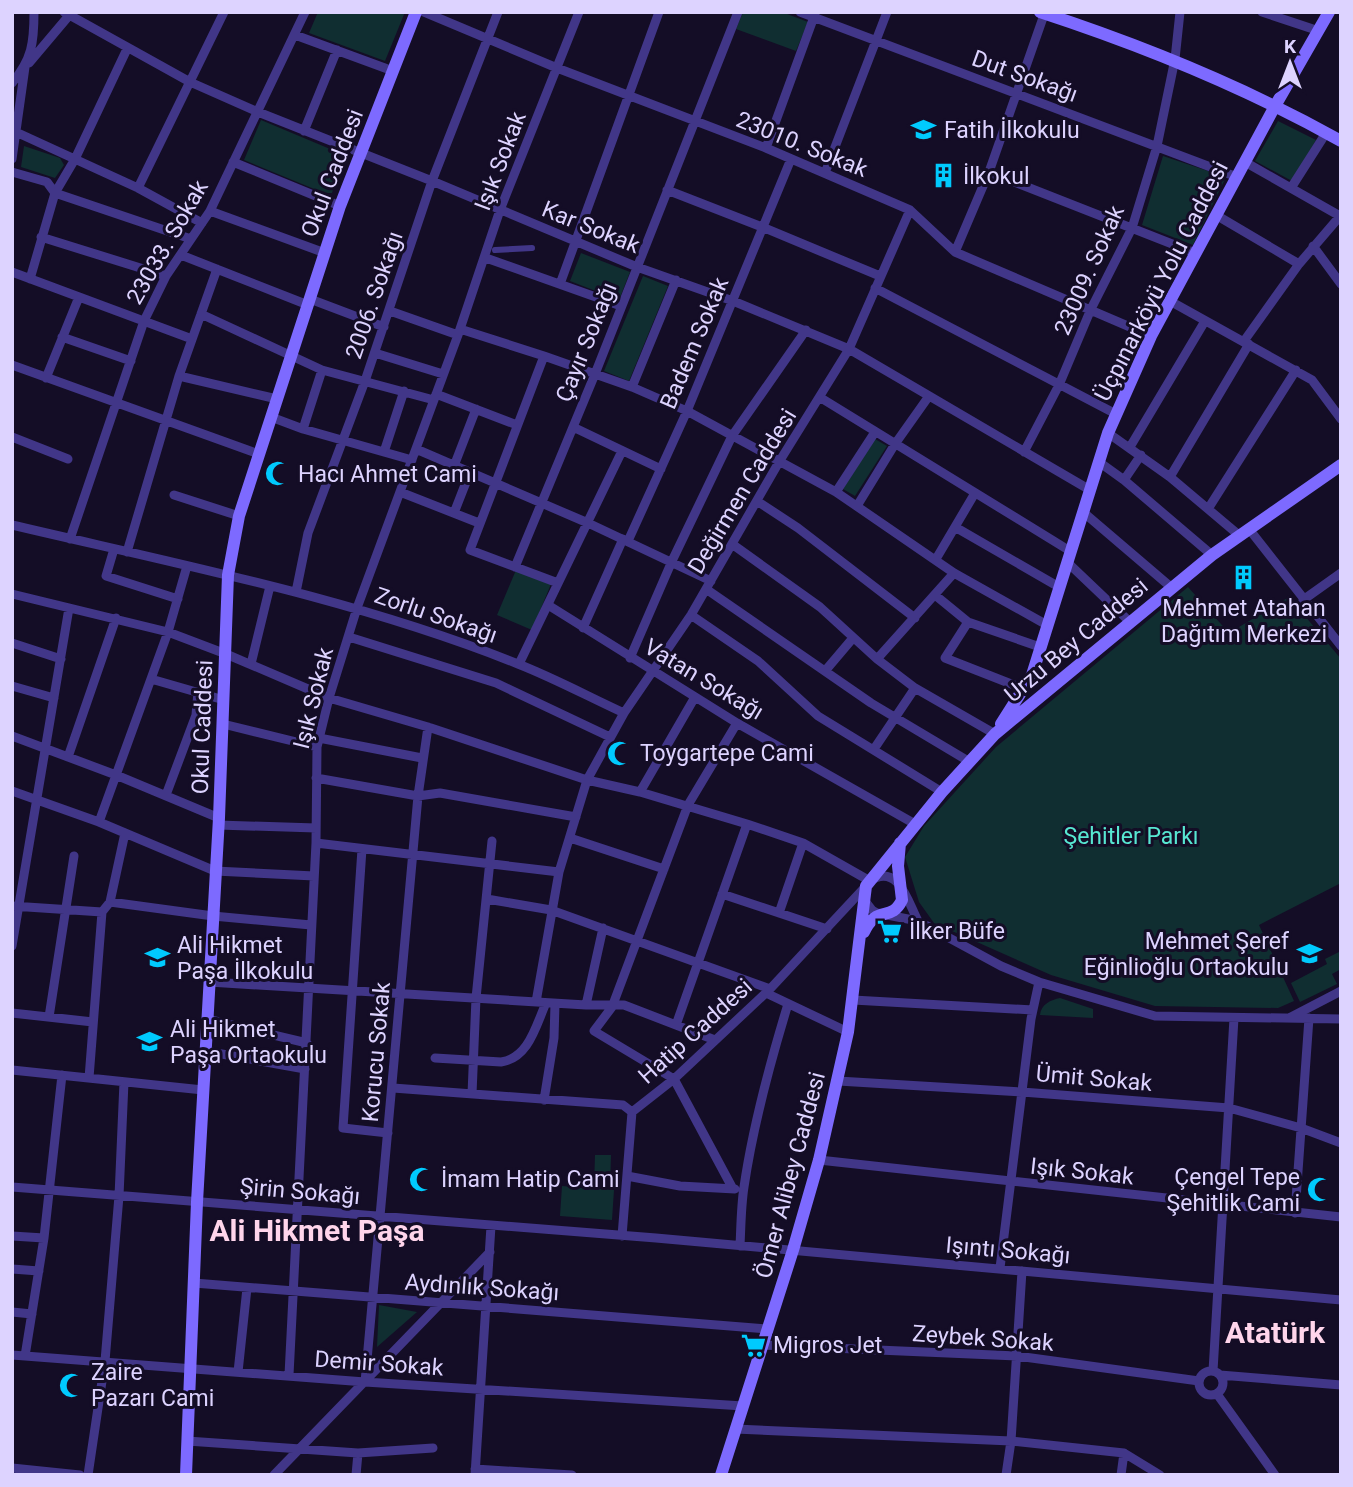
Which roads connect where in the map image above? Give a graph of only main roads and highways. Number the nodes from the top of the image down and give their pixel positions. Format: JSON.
{"nodes":[{"id":1,"x":416,"y":12,"type":"edge"},
{"id":2,"x":1329,"y":12,"type":"edge"},
{"id":3,"x":1043,"y":13,"type":"edge"},
{"id":4,"x":1275,"y":106,"type":"junction"},
{"id":5,"x":1336,"y":136,"type":"edge"},
{"id":6,"x":1341,"y":465,"type":"edge"},
{"id":7,"x":995,"y":734,"type":"junction"},
{"id":8,"x":900,"y":843,"type":"junction"},
{"id":9,"x":868,"y":883,"type":"joint"},
{"id":10,"x":861,"y":939,"type":"junction"},
{"id":11,"x":186,"y":1475,"type":"edge"},
{"id":12,"x":720,"y":1475,"type":"edge"}],
"edges":[{"from":1,"to":11,"type":"main road","name":"Okul Caddesi"},
{"from":2,"to":4,"type":"main road","name":"Üçpınarköyü Yolu Caddesi"},
{"from":3,"to":4,"type":"main road"},
{"from":4,"to":5,"type":"main road"},
{"from":4,"to":7,"type":"main road","name":"Üçpınarköyü Yolu Caddesi"},
{"from":6,"to":7,"type":"main road","name":"Urzu Bey Caddesi"},
{"from":7,"to":8,"type":"main road","name":"Urzu Bey Caddesi"},
{"from":8,"to":9,"type":"main road","name":"Urzu Bey Caddesi"},
{"from":8,"to":10,"type":"main road"},
{"from":9,"to":10,"type":"main road","name":"Ömer Alibey Caddesi"},
{"from":10,"to":12,"type":"main road","name":"Ömer Alibey Caddesi"}]}
